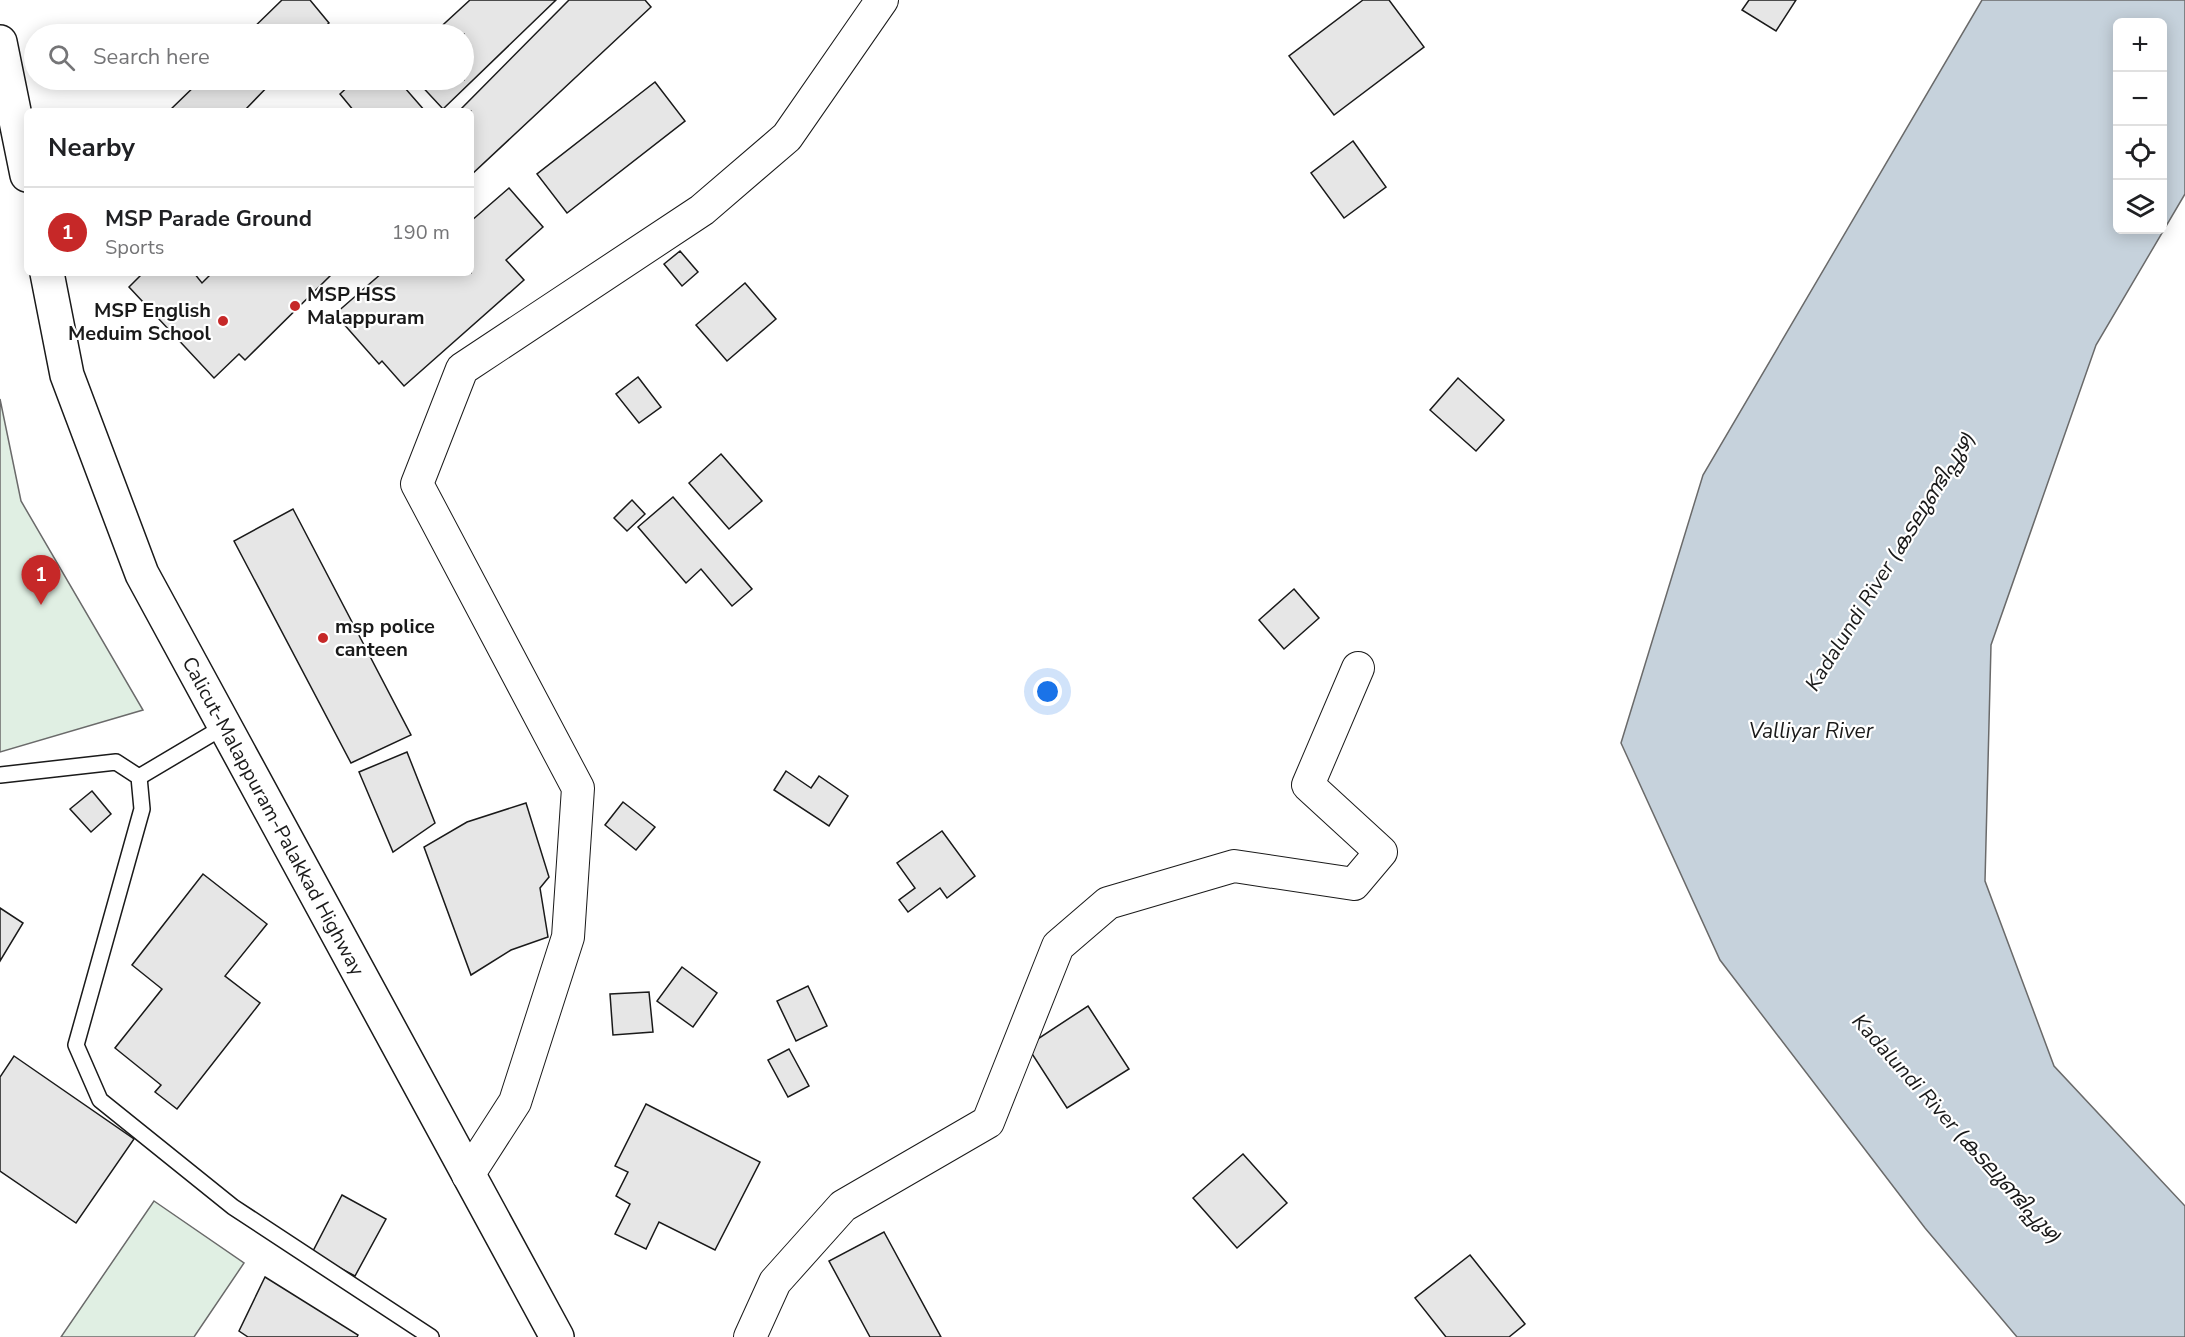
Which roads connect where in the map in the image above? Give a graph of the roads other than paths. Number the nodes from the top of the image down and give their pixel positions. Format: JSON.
{"nodes":[{"id":1,"x":882,"y":0,"type":"edge"},
{"id":2,"x":0,"y":42,"type":"edge"},
{"id":3,"x":24,"y":160,"type":"edge"},
{"id":4,"x":48,"y":276,"type":"edge"},
{"id":5,"x":1358,"y":668,"type":"dead end"},
{"id":6,"x":225,"y":726,"type":"junction"},
{"id":7,"x":0,"y":776,"type":"edge"},
{"id":8,"x":139,"y":777,"type":"junction"},
{"id":9,"x":468,"y":1175,"type":"junction"},
{"id":10,"x":431,"y":1337,"type":"edge"},
{"id":11,"x":557,"y":1337,"type":"edge"},
{"id":12,"x":750,"y":1337,"type":"edge"}],
"edges":[{"from":1,"to":9,"type":"street"},
{"from":2,"to":3,"type":"highway"},
{"from":4,"to":6,"type":"highway","name":"Calicut-Malappuram-Palakkad Highway"},
{"from":5,"to":12,"type":"street"},
{"from":6,"to":8,"type":"lane"},
{"from":6,"to":9,"type":"highway","name":"Calicut-Malappuram-Palakkad Highway"},
{"from":7,"to":8,"type":"lane"},
{"from":8,"to":10,"type":"lane"},
{"from":9,"to":11,"type":"highway","name":"Calicut-Malappuram-Palakkad Highway"}]}
